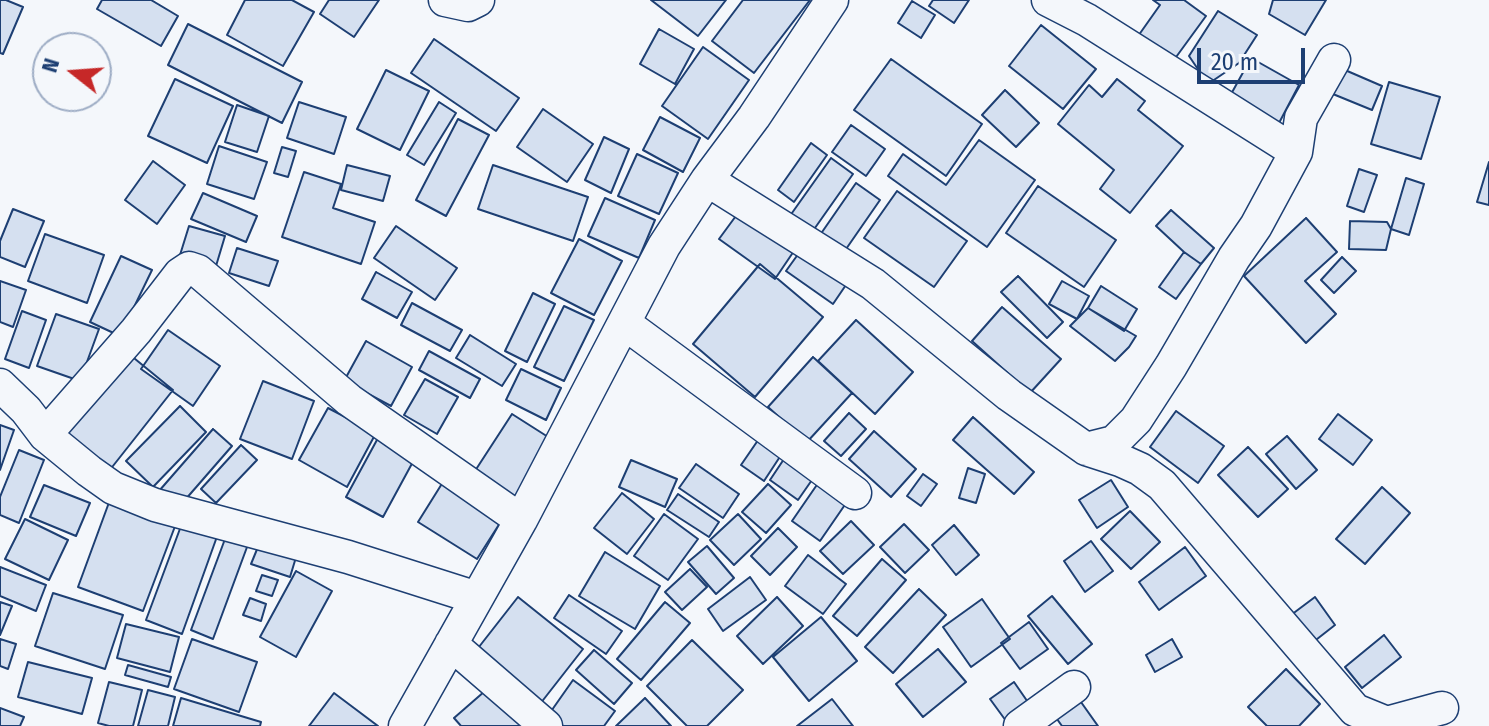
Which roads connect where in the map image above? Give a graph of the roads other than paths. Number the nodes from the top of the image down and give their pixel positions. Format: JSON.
{"nodes":[{"id":1,"x":445,"y":0,"type":"edge"},
{"id":2,"x":478,"y":0,"type":"edge"},
{"id":3,"x":832,"y":0,"type":"edge"},
{"id":4,"x":1048,"y":0,"type":"edge"},
{"id":5,"x":1334,"y":60,"type":"dead end"},
{"id":6,"x":1296,"y":152,"type":"junction"},
{"id":7,"x":707,"y":180,"type":"junction"},
{"id":8,"x":624,"y":323,"type":"junction"},
{"id":9,"x":0,"y":385,"type":"edge"},
{"id":10,"x":45,"y":435,"type":"junction"},
{"id":11,"x":1086,"y":449,"type":"junction"},
{"id":12,"x":855,"y":493,"type":"dead end"},
{"id":13,"x":521,"y":520,"type":"junction"},
{"id":14,"x":477,"y":598,"type":"junction"},
{"id":15,"x":451,"y":644,"type":"junction"},
{"id":16,"x":1074,"y":687,"type":"dead end"},
{"id":17,"x":1442,"y":708,"type":"dead end"},
{"id":18,"x":405,"y":726,"type":"edge"},
{"id":19,"x":546,"y":726,"type":"edge"},
{"id":20,"x":1020,"y":726,"type":"edge"}],
"edges":[{"from":1,"to":2,"type":"street"},
{"from":3,"to":7,"type":"street"},
{"from":4,"to":6,"type":"street"},
{"from":5,"to":6,"type":"street"},
{"from":6,"to":11,"type":"street"},
{"from":7,"to":8,"type":"street"},
{"from":7,"to":11,"type":"street"},
{"from":8,"to":12,"type":"street"},
{"from":8,"to":13,"type":"street"},
{"from":9,"to":10,"type":"street"},
{"from":10,"to":13,"type":"street"},
{"from":10,"to":14,"type":"street"},
{"from":11,"to":17,"type":"street"},
{"from":13,"to":14,"type":"street"},
{"from":14,"to":15,"type":"street"},
{"from":15,"to":18,"type":"street"},
{"from":15,"to":19,"type":"street"},
{"from":16,"to":20,"type":"street"}]}
